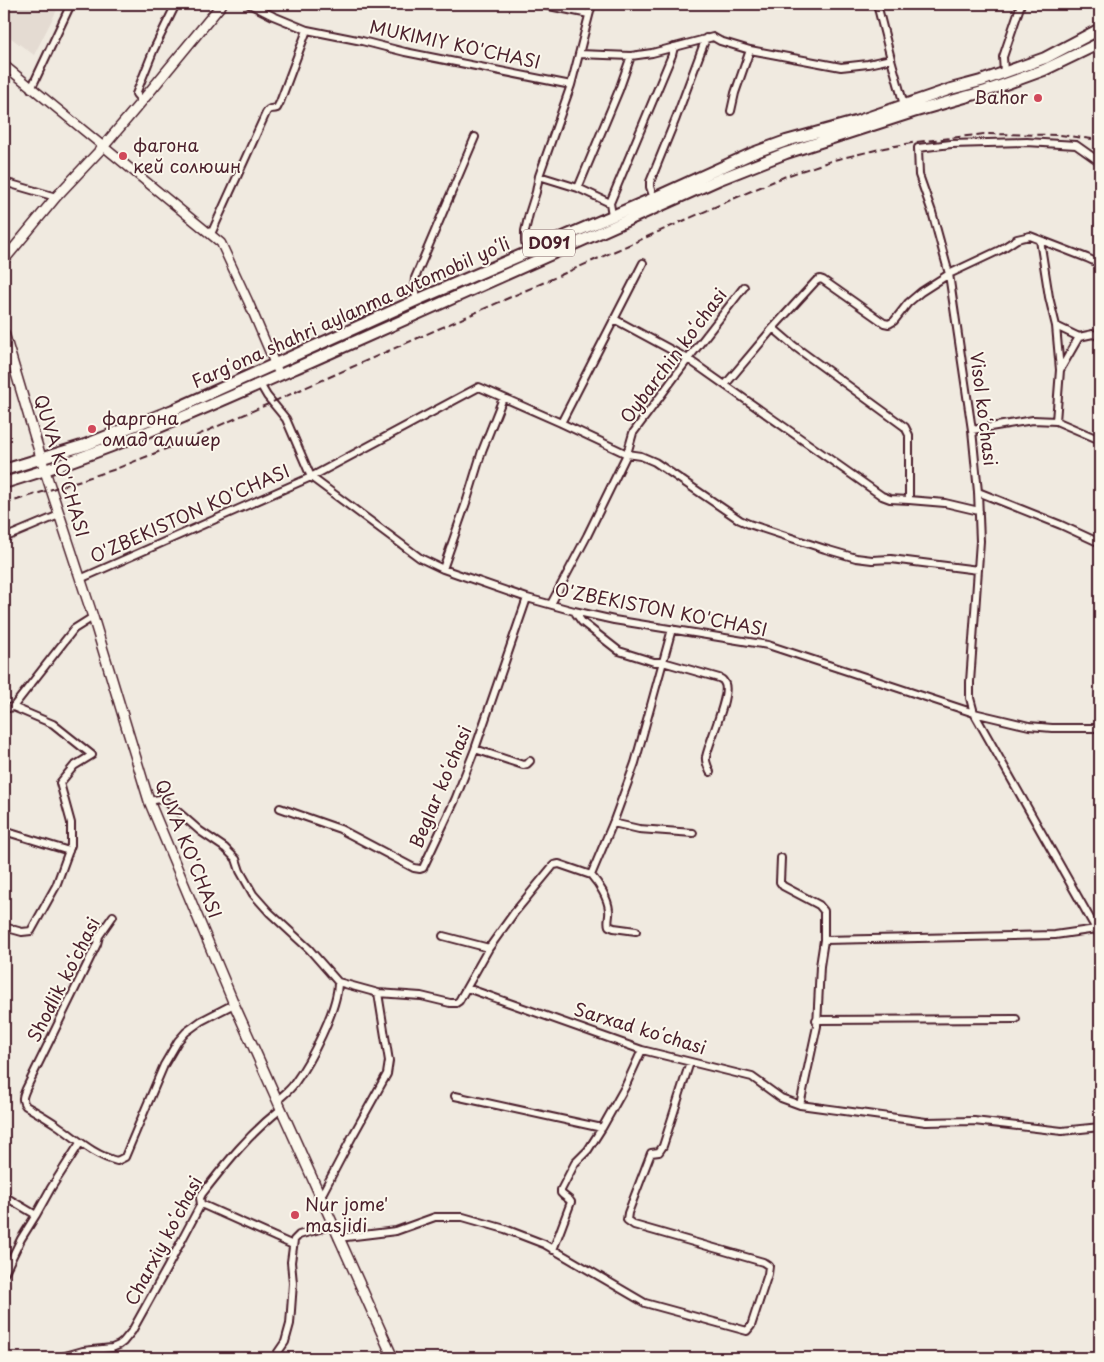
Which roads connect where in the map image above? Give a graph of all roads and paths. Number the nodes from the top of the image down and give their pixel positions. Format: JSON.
{"nodes":[{"id":1,"x":71,"y":4,"type":"edge"},
{"id":2,"x":176,"y":4,"type":"edge"},
{"id":3,"x":222,"y":4,"type":"edge"},
{"id":4,"x":249,"y":4,"type":"edge"},
{"id":5,"x":539,"y":4,"type":"edge"},
{"id":6,"x":592,"y":4,"type":"edge"},
{"id":7,"x":877,"y":4,"type":"edge"},
{"id":8,"x":1021,"y":4,"type":"edge"},
{"id":9,"x":590,"y":14,"type":"junction"},
{"id":10,"x":307,"y":30,"type":"junction"},
{"id":11,"x":1100,"y":30,"type":"edge"},
{"id":12,"x":706,"y":38,"type":"junction"},
{"id":13,"x":1100,"y":43,"type":"edge"},
{"id":14,"x":674,"y":47,"type":"junction"},
{"id":15,"x":750,"y":50,"type":"junction"},
{"id":16,"x":580,"y":54,"type":"junction"},
{"id":17,"x":631,"y":56,"type":"junction"},
{"id":18,"x":891,"y":59,"type":"junction"},
{"id":19,"x":4,"y":65,"type":"edge"},
{"id":20,"x":1004,"y":72,"type":"junction"},
{"id":21,"x":570,"y":85,"type":"junction"},
{"id":22,"x":31,"y":89,"type":"junction"},
{"id":23,"x":951,"y":89,"type":"junction"},
{"id":24,"x":955,"y":100,"type":"junction"},
{"id":25,"x":142,"y":102,"type":"junction"},
{"id":26,"x":904,"y":105,"type":"junction"},
{"id":27,"x":731,"y":111,"type":"dead end"},
{"id":28,"x":475,"y":136,"type":"dead end"},
{"id":29,"x":103,"y":146,"type":"junction"},
{"id":30,"x":1100,"y":162,"type":"edge"},
{"id":31,"x":539,"y":176,"type":"junction"},
{"id":32,"x":4,"y":182,"type":"edge"},
{"id":33,"x":578,"y":188,"type":"junction"},
{"id":34,"x":56,"y":197,"type":"junction"},
{"id":35,"x":654,"y":198,"type":"junction"},
{"id":36,"x":610,"y":202,"type":"junction"},
{"id":37,"x":612,"y":215,"type":"junction"},
{"id":38,"x":211,"y":234,"type":"junction"},
{"id":39,"x":1040,"y":240,"type":"junction"},
{"id":40,"x":528,"y":252,"type":"junction"},
{"id":41,"x":4,"y":260,"type":"edge"},
{"id":42,"x":643,"y":264,"type":"dead end"},
{"id":43,"x":1100,"y":264,"type":"edge"},
{"id":44,"x":949,"y":274,"type":"junction"},
{"id":45,"x":744,"y":287,"type":"dead end"},
{"id":46,"x":417,"y":300,"type":"junction"},
{"id":47,"x":614,"y":319,"type":"junction"},
{"id":48,"x":1056,"y":326,"type":"junction"},
{"id":49,"x":773,"y":328,"type":"junction"},
{"id":50,"x":4,"y":333,"type":"edge"},
{"id":51,"x":1079,"y":337,"type":"junction"},
{"id":52,"x":1100,"y":337,"type":"edge"},
{"id":53,"x":688,"y":359,"type":"junction"},
{"id":54,"x":274,"y":364,"type":"junction"},
{"id":55,"x":1060,"y":370,"type":"junction"},
{"id":56,"x":280,"y":375,"type":"junction"},
{"id":57,"x":260,"y":384,"type":"junction"},
{"id":58,"x":725,"y":385,"type":"junction"},
{"id":59,"x":502,"y":398,"type":"junction"},
{"id":60,"x":1056,"y":421,"type":"junction"},
{"id":61,"x":561,"y":423,"type":"junction"},
{"id":62,"x":972,"y":430,"type":"junction"},
{"id":63,"x":1100,"y":440,"type":"edge"},
{"id":64,"x":628,"y":454,"type":"junction"},
{"id":65,"x":42,"y":459,"type":"junction"},
{"id":66,"x":4,"y":470,"type":"edge"},
{"id":67,"x":45,"y":471,"type":"junction"},
{"id":68,"x":311,"y":478,"type":"junction"},
{"id":69,"x":4,"y":483,"type":"edge"},
{"id":70,"x":978,"y":492,"type":"junction"},
{"id":71,"x":909,"y":500,"type":"junction"},
{"id":72,"x":979,"y":511,"type":"junction"},
{"id":73,"x":59,"y":515,"type":"junction"},
{"id":74,"x":4,"y":538,"type":"edge"},
{"id":75,"x":1100,"y":543,"type":"edge"},
{"id":76,"x":443,"y":569,"type":"junction"},
{"id":77,"x":978,"y":570,"type":"junction"},
{"id":78,"x":80,"y":579,"type":"junction"},
{"id":79,"x":527,"y":598,"type":"junction"},
{"id":80,"x":551,"y":604,"type":"junction"},
{"id":81,"x":574,"y":611,"type":"junction"},
{"id":82,"x":93,"y":617,"type":"junction"},
{"id":83,"x":672,"y":629,"type":"junction"},
{"id":84,"x":663,"y":662,"type":"junction"},
{"id":85,"x":13,"y":707,"type":"junction"},
{"id":86,"x":4,"y":709,"type":"edge"},
{"id":87,"x":974,"y":713,"type":"junction"},
{"id":88,"x":1100,"y":728,"type":"edge"},
{"id":89,"x":475,"y":749,"type":"junction"},
{"id":90,"x":530,"y":761,"type":"dead end"},
{"id":91,"x":710,"y":772,"type":"dead end"},
{"id":92,"x":149,"y":801,"type":"junction"},
{"id":93,"x":280,"y":808,"type":"dead end"},
{"id":94,"x":613,"y":823,"type":"junction"},
{"id":95,"x":4,"y":832,"type":"edge"},
{"id":96,"x":693,"y":833,"type":"dead end"},
{"id":97,"x":69,"y":851,"type":"junction"},
{"id":98,"x":781,"y":858,"type":"dead end"},
{"id":99,"x":591,"y":875,"type":"junction"},
{"id":100,"x":113,"y":916,"type":"dead end"},
{"id":101,"x":4,"y":927,"type":"edge"},
{"id":102,"x":1096,"y":929,"type":"junction"},
{"id":103,"x":636,"y":931,"type":"dead end"},
{"id":104,"x":442,"y":936,"type":"dead end"},
{"id":105,"x":1100,"y":936,"type":"edge"},
{"id":106,"x":824,"y":940,"type":"junction"},
{"id":107,"x":489,"y":948,"type":"junction"},
{"id":108,"x":338,"y":982,"type":"junction"},
{"id":109,"x":467,"y":988,"type":"junction"},
{"id":110,"x":378,"y":993,"type":"junction"},
{"id":111,"x":234,"y":1004,"type":"junction"},
{"id":112,"x":1016,"y":1019,"type":"dead end"},
{"id":113,"x":816,"y":1020,"type":"junction"},
{"id":114,"x":642,"y":1050,"type":"junction"},
{"id":115,"x":690,"y":1062,"type":"junction"},
{"id":116,"x":455,"y":1096,"type":"dead end"},
{"id":117,"x":280,"y":1104,"type":"junction"},
{"id":118,"x":800,"y":1106,"type":"junction"},
{"id":119,"x":602,"y":1128,"type":"junction"},
{"id":120,"x":1100,"y":1128,"type":"edge"},
{"id":121,"x":80,"y":1144,"type":"junction"},
{"id":122,"x":4,"y":1196,"type":"edge"},
{"id":123,"x":321,"y":1196,"type":"junction"},
{"id":124,"x":201,"y":1204,"type":"junction"},
{"id":125,"x":36,"y":1215,"type":"junction"},
{"id":126,"x":333,"y":1225,"type":"junction"},
{"id":127,"x":338,"y":1238,"type":"junction"},
{"id":128,"x":293,"y":1244,"type":"junction"},
{"id":129,"x":553,"y":1250,"type":"junction"},
{"id":130,"x":4,"y":1274,"type":"edge"},
{"id":131,"x":58,"y":1358,"type":"edge"},
{"id":132,"x":274,"y":1358,"type":"edge"},
{"id":133,"x":393,"y":1358,"type":"edge"}],
"edges":[{"from":1,"to":22,"type":"street"},
{"from":2,"to":25,"type":"street"},
{"from":3,"to":25,"type":"main road"},
{"from":4,"to":10,"type":"street","name":"MUKIMIY KO'CHASI"},
{"from":5,"to":9,"type":"street"},
{"from":6,"to":9,"type":"street"},
{"from":7,"to":18,"type":"street"},
{"from":8,"to":20,"type":"street"},
{"from":9,"to":16,"type":"street"},
{"from":10,"to":21,"type":"street","name":"MUKIMIY KO'CHASI"},
{"from":10,"to":38,"type":"street"},
{"from":11,"to":20,"type":"highway","name":"Fargʻona shahri aylanma avtomobil yoʻli","number":"D091"},
{"from":12,"to":14,"type":"street"},
{"from":12,"to":15,"type":"street"},
{"from":12,"to":35,"type":"street"},
{"from":13,"to":24,"type":"highway","name":"Fargʻona shahri aylanma avtomobil yoʻli","number":"D091"},
{"from":14,"to":17,"type":"street"},
{"from":14,"to":36,"type":"street"},
{"from":15,"to":18,"type":"street"},
{"from":15,"to":27,"type":"street"},
{"from":16,"to":17,"type":"street"},
{"from":16,"to":21,"type":"street"},
{"from":17,"to":33,"type":"street"},
{"from":18,"to":26,"type":"street"},
{"from":19,"to":22,"type":"street"},
{"from":20,"to":23,"type":"highway","name":"Fargʻona shahri aylanma avtomobil yoʻli","number":"D091"},
{"from":21,"to":31,"type":"street"},
{"from":22,"to":29,"type":"street"},
{"from":23,"to":24,"type":"highway"},
{"from":23,"to":26,"type":"highway","name":"Fargʻona shahri aylanma avtomobil yoʻli","number":"D091"},
{"from":24,"to":56,"type":"highway","name":"Fargʻona shahri aylanma avtomobil yoʻli","number":"D091"},
{"from":25,"to":29,"type":"main road"},
{"from":26,"to":35,"type":"highway","name":"Fargʻona shahri aylanma avtomobil yoʻli","number":"D091"},
{"from":28,"to":46,"type":"street"},
{"from":29,"to":34,"type":"main road"},
{"from":29,"to":38,"type":"street"},
{"from":30,"to":44,"type":"street","name":"Visol koʻchasi"},
{"from":31,"to":33,"type":"street"},
{"from":31,"to":40,"type":"street"},
{"from":32,"to":34,"type":"street"},
{"from":33,"to":36,"type":"street"},
{"from":34,"to":41,"type":"main road"},
{"from":35,"to":37,"type":"highway","name":"Fargʻona shahri aylanma avtomobil yoʻli","number":"D091"},
{"from":36,"to":37,"type":"street"},
{"from":37,"to":40,"type":"highway","name":"Fargʻona shahri aylanma avtomobil yoʻli","number":"D091"},
{"from":38,"to":54,"type":"street"},
{"from":39,"to":43,"type":"street"},
{"from":39,"to":44,"type":"street"},
{"from":39,"to":48,"type":"street"},
{"from":40,"to":46,"type":"highway","name":"Fargʻona shahri aylanma avtomobil yoʻli","number":"D091"},
{"from":42,"to":47,"type":"street"},
{"from":44,"to":49,"type":"street"},
{"from":44,"to":62,"type":"street","name":"Visol koʻchasi"},
{"from":45,"to":53,"type":"street","name":"Oybarchin koʻchasi"},
{"from":46,"to":54,"type":"highway","name":"Fargʻona shahri aylanma avtomobil yoʻli","number":"D091"},
{"from":47,"to":53,"type":"street"},
{"from":47,"to":61,"type":"street"},
{"from":48,"to":51,"type":"street"},
{"from":48,"to":55,"type":"street"},
{"from":49,"to":58,"type":"street"},
{"from":49,"to":71,"type":"street"},
{"from":50,"to":65,"type":"main road","name":"QUVA KO'CHASI"},
{"from":51,"to":52,"type":"street"},
{"from":51,"to":55,"type":"street"},
{"from":53,"to":58,"type":"street"},
{"from":53,"to":64,"type":"street","name":"Oybarchin koʻchasi"},
{"from":54,"to":56,"type":"street"},
{"from":54,"to":65,"type":"highway","name":"Fargʻona shahri aylanma avtomobil yoʻli","number":"D091"},
{"from":55,"to":60,"type":"street"},
{"from":56,"to":57,"type":"highway","name":"Fargʻona shahri aylanma avtomobil yoʻli","number":"D091"},
{"from":57,"to":67,"type":"highway","name":"Fargʻona shahri aylanma avtomobil yoʻli","number":"D091"},
{"from":57,"to":68,"type":"street"},
{"from":58,"to":71,"type":"street"},
{"from":59,"to":61,"type":"street"},
{"from":59,"to":68,"type":"street"},
{"from":59,"to":76,"type":"street"},
{"from":60,"to":62,"type":"street"},
{"from":60,"to":63,"type":"street"},
{"from":61,"to":64,"type":"street"},
{"from":62,"to":70,"type":"street","name":"Visol koʻchasi"},
{"from":64,"to":77,"type":"street"},
{"from":64,"to":80,"type":"street","name":"Oybarchin koʻchasi"},
{"from":65,"to":66,"type":"highway","name":"Fargʻona shahri aylanma avtomobil yoʻli","number":"D091"},
{"from":65,"to":67,"type":"main road","name":"QUVA KO'CHASI"},
{"from":67,"to":69,"type":"highway","name":"Fargʻona shahri aylanma avtomobil yoʻli","number":"D091"},
{"from":67,"to":73,"type":"main road","name":"QUVA KO'CHASI"},
{"from":68,"to":76,"type":"street","name":"O'ZBEKISTON KO'CHASI"},
{"from":68,"to":78,"type":"street","name":"O'ZBEKISTON KO'CHASI"},
{"from":70,"to":72,"type":"street","name":"Visol koʻchasi"},
{"from":70,"to":75,"type":"street"},
{"from":71,"to":72,"type":"street"},
{"from":72,"to":77,"type":"street","name":"Visol koʻchasi"},
{"from":73,"to":74,"type":"street"},
{"from":73,"to":78,"type":"main road","name":"QUVA KO'CHASI"},
{"from":76,"to":79,"type":"street","name":"O'ZBEKISTON KO'CHASI"},
{"from":77,"to":87,"type":"street","name":"Visol koʻchasi"},
{"from":78,"to":82,"type":"main road","name":"QUVA KO'CHASI"},
{"from":79,"to":80,"type":"street","name":"O'ZBEKISTON KO'CHASI"},
{"from":79,"to":89,"type":"street","name":"Beglar koʻchasi"},
{"from":80,"to":81,"type":"street","name":"O'ZBEKISTON KO'CHASI"},
{"from":81,"to":83,"type":"street","name":"O'ZBEKISTON KO'CHASI"},
{"from":81,"to":84,"type":"street"},
{"from":82,"to":85,"type":"street"},
{"from":82,"to":92,"type":"main road","name":"QUVA KO'CHASI"},
{"from":83,"to":84,"type":"street"},
{"from":83,"to":87,"type":"street","name":"O'ZBEKISTON KO'CHASI"},
{"from":84,"to":91,"type":"street"},
{"from":84,"to":94,"type":"street"},
{"from":85,"to":86,"type":"street"},
{"from":85,"to":97,"type":"street"},
{"from":87,"to":88,"type":"street","name":"O'ZBEKISTON KO'CHASI"},
{"from":87,"to":102,"type":"street"},
{"from":89,"to":90,"type":"street"},
{"from":89,"to":93,"type":"street","name":"Beglar koʻchasi"},
{"from":92,"to":108,"type":"street"},
{"from":92,"to":111,"type":"main road","name":"QUVA KO'CHASI"},
{"from":94,"to":96,"type":"street"},
{"from":94,"to":99,"type":"street"},
{"from":95,"to":97,"type":"street"},
{"from":97,"to":101,"type":"street"},
{"from":98,"to":106,"type":"street"},
{"from":99,"to":103,"type":"street"},
{"from":99,"to":107,"type":"street"},
{"from":100,"to":121,"type":"street","name":"Shodlik koʻchasi"},
{"from":102,"to":105,"type":"street"},
{"from":102,"to":106,"type":"street"},
{"from":104,"to":107,"type":"street"},
{"from":106,"to":113,"type":"street"},
{"from":107,"to":109,"type":"street"},
{"from":108,"to":110,"type":"street"},
{"from":108,"to":117,"type":"street","name":"Charxiy koʻchasi"},
{"from":109,"to":110,"type":"street"},
{"from":109,"to":114,"type":"street","name":"Sarxad koʻchasi"},
{"from":110,"to":123,"type":"street"},
{"from":111,"to":117,"type":"main road","name":"QUVA KO'CHASI"},
{"from":111,"to":121,"type":"street","name":"Shodlik koʻchasi"},
{"from":112,"to":113,"type":"street"},
{"from":113,"to":118,"type":"street"},
{"from":114,"to":115,"type":"street","name":"Sarxad koʻchasi"},
{"from":114,"to":119,"type":"street"},
{"from":115,"to":118,"type":"street","name":"Sarxad koʻchasi"},
{"from":115,"to":129,"type":"street"},
{"from":116,"to":119,"type":"street"},
{"from":117,"to":123,"type":"main road","name":"QUVA KO'CHASI"},
{"from":117,"to":124,"type":"street","name":"Charxiy koʻchasi"},
{"from":118,"to":120,"type":"street","name":"Sarxad koʻchasi"},
{"from":119,"to":129,"type":"street"},
{"from":121,"to":125,"type":"street"},
{"from":122,"to":125,"type":"street"},
{"from":123,"to":126,"type":"main road","name":"QUVA KO'CHASI"},
{"from":124,"to":128,"type":"street"},
{"from":124,"to":131,"type":"street","name":"Charxiy koʻchasi"},
{"from":125,"to":130,"type":"street"},
{"from":126,"to":127,"type":"main road","name":"QUVA KO'CHASI"},
{"from":126,"to":128,"type":"street"},
{"from":127,"to":129,"type":"street"},
{"from":127,"to":133,"type":"main road","name":"QUVA KO'CHASI"},
{"from":128,"to":132,"type":"street"}]}
